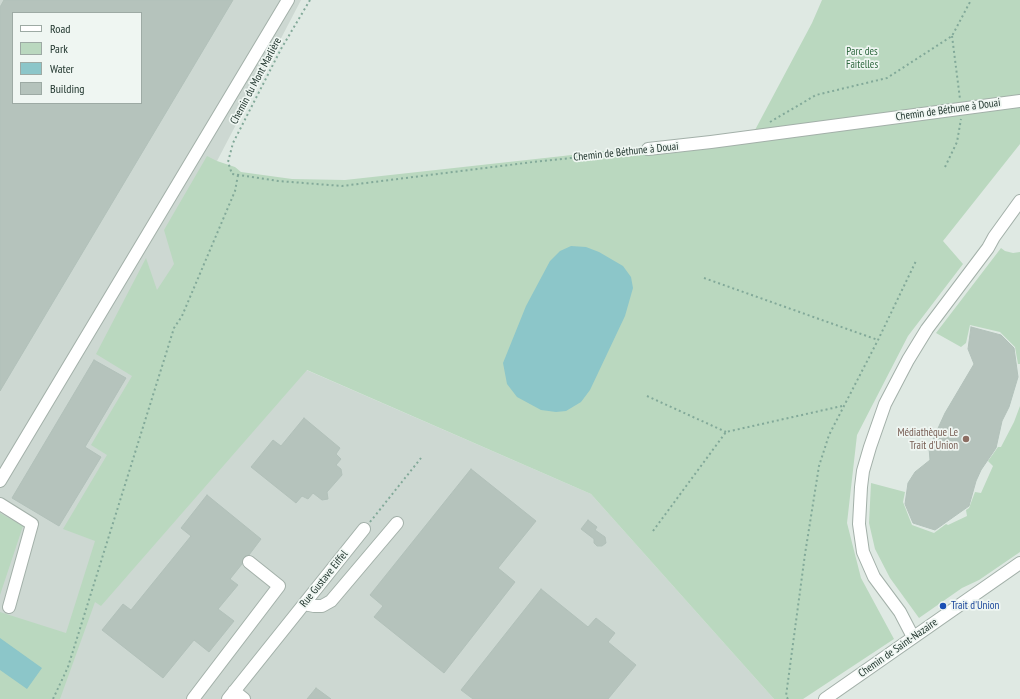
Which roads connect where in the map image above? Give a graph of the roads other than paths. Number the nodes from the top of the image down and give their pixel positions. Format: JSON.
{"nodes":[{"id":1,"x":288,"y":0,"type":"edge"},
{"id":2,"x":1020,"y":101,"type":"edge"},
{"id":3,"x":648,"y":149,"type":"road end"},
{"id":4,"x":1020,"y":201,"type":"edge"},
{"id":5,"x":0,"y":481,"type":"edge"},
{"id":6,"x":0,"y":504,"type":"edge"},
{"id":7,"x":397,"y":523,"type":"dead end"},
{"id":8,"x":364,"y":529,"type":"road end"},
{"id":9,"x":249,"y":562,"type":"dead end"},
{"id":10,"x":1020,"y":563,"type":"edge"},
{"id":11,"x":304,"y":604,"type":"junction"},
{"id":12,"x":8,"y":607,"type":"dead end"},
{"id":13,"x":913,"y":637,"type":"junction"},
{"id":14,"x":231,"y":695,"type":"edge"},
{"id":15,"x":193,"y":699,"type":"edge"},
{"id":16,"x":244,"y":699,"type":"edge"},
{"id":17,"x":825,"y":699,"type":"edge"}],
"edges":[{"from":1,"to":5,"type":"street"},
{"from":2,"to":3,"type":"street","name":"Chemin de Béthune à Douai"},
{"from":4,"to":13,"type":"street"},
{"from":6,"to":12,"type":"street"},
{"from":7,"to":11,"type":"street"},
{"from":8,"to":11,"type":"street","name":"Rue Gustave Eiffel"},
{"from":9,"to":15,"type":"street"},
{"from":10,"to":13,"type":"street","name":"Chemin de Saint-Nazaire"},
{"from":11,"to":14,"type":"street","name":"Rue Gustave Eiffel"},
{"from":13,"to":17,"type":"street","name":"Chemin de Saint-Nazaire"},
{"from":14,"to":16,"type":"street"}]}
